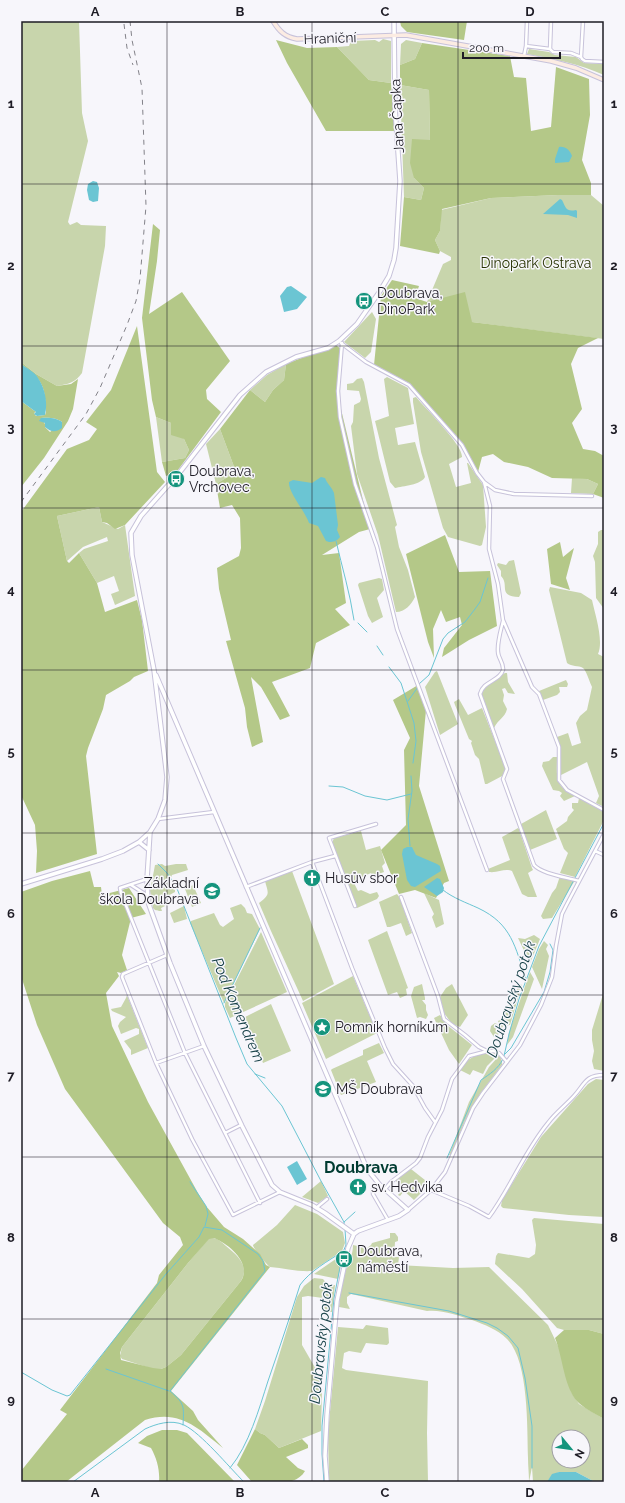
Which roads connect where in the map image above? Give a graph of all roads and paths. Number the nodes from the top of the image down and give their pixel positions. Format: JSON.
{"nodes":[{"id":1,"x":273,"y":21,"type":"edge"},
{"id":2,"x":394,"y":21,"type":"edge"},
{"id":3,"x":527,"y":21,"type":"edge"},
{"id":4,"x":551,"y":21,"type":"edge"},
{"id":5,"x":583,"y":21,"type":"edge"},
{"id":6,"x":394,"y":35,"type":"junction"},
{"id":7,"x":526,"y":46,"type":"junction"},
{"id":8,"x":550,"y":49,"type":"junction"},
{"id":9,"x":524,"y":56,"type":"junction"},
{"id":10,"x":581,"y":57,"type":"junction"},
{"id":11,"x":604,"y":62,"type":"edge"},
{"id":12,"x":604,"y":80,"type":"edge"},
{"id":13,"x":340,"y":342,"type":"junction"},
{"id":14,"x":484,"y":482,"type":"junction"},
{"id":15,"x":592,"y":496,"type":"dead end"},
{"id":16,"x":503,"y":620,"type":"junction"},
{"id":17,"x":154,"y":670,"type":"junction"},
{"id":18,"x":604,"y":810,"type":"edge"},
{"id":19,"x":215,"y":812,"type":"junction"},
{"id":20,"x":158,"y":819,"type":"junction"},
{"id":21,"x":376,"y":824,"type":"dead end"},
{"id":22,"x":150,"y":832,"type":"junction"},
{"id":23,"x":604,"y":834,"type":"edge"},
{"id":24,"x":139,"y":842,"type":"junction"},
{"id":25,"x":149,"y":850,"type":"junction"},
{"id":26,"x":595,"y":851,"type":"junction"},
{"id":27,"x":336,"y":856,"type":"junction"},
{"id":28,"x":604,"y":856,"type":"edge"},
{"id":29,"x":312,"y":862,"type":"junction"},
{"id":30,"x":487,"y":870,"type":"dead end"},
{"id":31,"x":147,"y":879,"type":"junction"},
{"id":32,"x":579,"y":881,"type":"junction"},
{"id":33,"x":21,"y":884,"type":"edge"},
{"id":34,"x":130,"y":884,"type":"junction"},
{"id":35,"x":246,"y":887,"type":"junction"},
{"id":36,"x":148,"y":896,"type":"junction"},
{"id":37,"x":401,"y":897,"type":"dead end"},
{"id":38,"x":355,"y":906,"type":"dead end"},
{"id":39,"x":167,"y":955,"type":"junction"},
{"id":40,"x":149,"y":963,"type":"junction"},
{"id":41,"x":204,"y":1046,"type":"junction"},
{"id":42,"x":488,"y":1051,"type":"junction"},
{"id":43,"x":185,"y":1053,"type":"junction"},
{"id":44,"x":506,"y":1062,"type":"junction"},
{"id":45,"x":156,"y":1063,"type":"junction"},
{"id":46,"x":604,"y":1075,"type":"edge"},
{"id":47,"x":435,"y":1122,"type":"junction"},
{"id":48,"x":241,"y":1125,"type":"junction"},
{"id":49,"x":225,"y":1133,"type":"junction"},
{"id":50,"x":378,"y":1184,"type":"junction"},
{"id":51,"x":384,"y":1190,"type":"junction"},
{"id":52,"x":431,"y":1190,"type":"junction"},
{"id":53,"x":280,"y":1192,"type":"junction"},
{"id":54,"x":327,"y":1199,"type":"dead end"},
{"id":55,"x":260,"y":1203,"type":"junction"},
{"id":56,"x":316,"y":1208,"type":"junction"},
{"id":57,"x":408,"y":1210,"type":"junction"},
{"id":58,"x":388,"y":1220,"type":"junction"},
{"id":59,"x":354,"y":1234,"type":"junction"},
{"id":60,"x":327,"y":1482,"type":"edge"}],
"edges":[{"from":1,"to":6,"type":"main road","name":"Hraniční"},
{"from":2,"to":6,"type":"street","name":"Jana Čapka"},
{"from":3,"to":7,"type":"street"},
{"from":4,"to":8,"type":"street"},
{"from":5,"to":10,"type":"street"},
{"from":6,"to":9,"type":"main road","name":"Hraniční"},
{"from":6,"to":13,"type":"street","name":"Jana Čapka"},
{"from":7,"to":8,"type":"street"},
{"from":7,"to":9,"type":"street"},
{"from":8,"to":10,"type":"street"},
{"from":9,"to":12,"type":"main road","name":"Hraniční"},
{"from":10,"to":11,"type":"street"},
{"from":13,"to":14,"type":"street"},
{"from":13,"to":17,"type":"street","name":"Jana Čapka"},
{"from":13,"to":30,"type":"street"},
{"from":14,"to":15,"type":"street"},
{"from":14,"to":16,"type":"street"},
{"from":16,"to":18,"type":"street"},
{"from":16,"to":32,"type":"street"},
{"from":17,"to":19,"type":"street"},
{"from":17,"to":20,"type":"street"},
{"from":19,"to":20,"type":"street"},
{"from":19,"to":35,"type":"street"},
{"from":20,"to":22,"type":"street"},
{"from":21,"to":27,"type":"street"},
{"from":22,"to":24,"type":"street"},
{"from":22,"to":25,"type":"street"},
{"from":23,"to":26,"type":"street"},
{"from":24,"to":25,"type":"street"},
{"from":24,"to":33,"type":"street"},
{"from":25,"to":31,"type":"street"},
{"from":26,"to":28,"type":"street"},
{"from":26,"to":32,"type":"street"},
{"from":27,"to":29,"type":"street"},
{"from":27,"to":38,"type":"street"},
{"from":29,"to":35,"type":"street"},
{"from":29,"to":47,"type":"street"},
{"from":31,"to":34,"type":"street"},
{"from":31,"to":36,"type":"street"},
{"from":32,"to":44,"type":"street"},
{"from":34,"to":36,"type":"street"},
{"from":34,"to":40,"type":"street"},
{"from":35,"to":50,"type":"street"},
{"from":36,"to":39,"type":"street"},
{"from":37,"to":42,"type":"street"},
{"from":39,"to":40,"type":"street"},
{"from":39,"to":41,"type":"street"},
{"from":40,"to":43,"type":"street"},
{"from":40,"to":45,"type":"street"},
{"from":41,"to":43,"type":"street"},
{"from":41,"to":48,"type":"street"},
{"from":42,"to":44,"type":"street"},
{"from":42,"to":47,"type":"street"},
{"from":43,"to":45,"type":"street"},
{"from":43,"to":49,"type":"street"},
{"from":44,"to":52,"type":"street"},
{"from":45,"to":55,"type":"street"},
{"from":46,"to":52,"type":"street"},
{"from":47,"to":51,"type":"street"},
{"from":48,"to":49,"type":"street"},
{"from":48,"to":53,"type":"street"},
{"from":49,"to":55,"type":"street"},
{"from":50,"to":51,"type":"street"},
{"from":50,"to":58,"type":"street"},
{"from":51,"to":57,"type":"street"},
{"from":52,"to":57,"type":"street"},
{"from":53,"to":55,"type":"street"},
{"from":53,"to":56,"type":"street"},
{"from":54,"to":56,"type":"street"},
{"from":56,"to":59,"type":"street"},
{"from":57,"to":58,"type":"street"},
{"from":58,"to":59,"type":"street"},
{"from":59,"to":60,"type":"street"}]}
